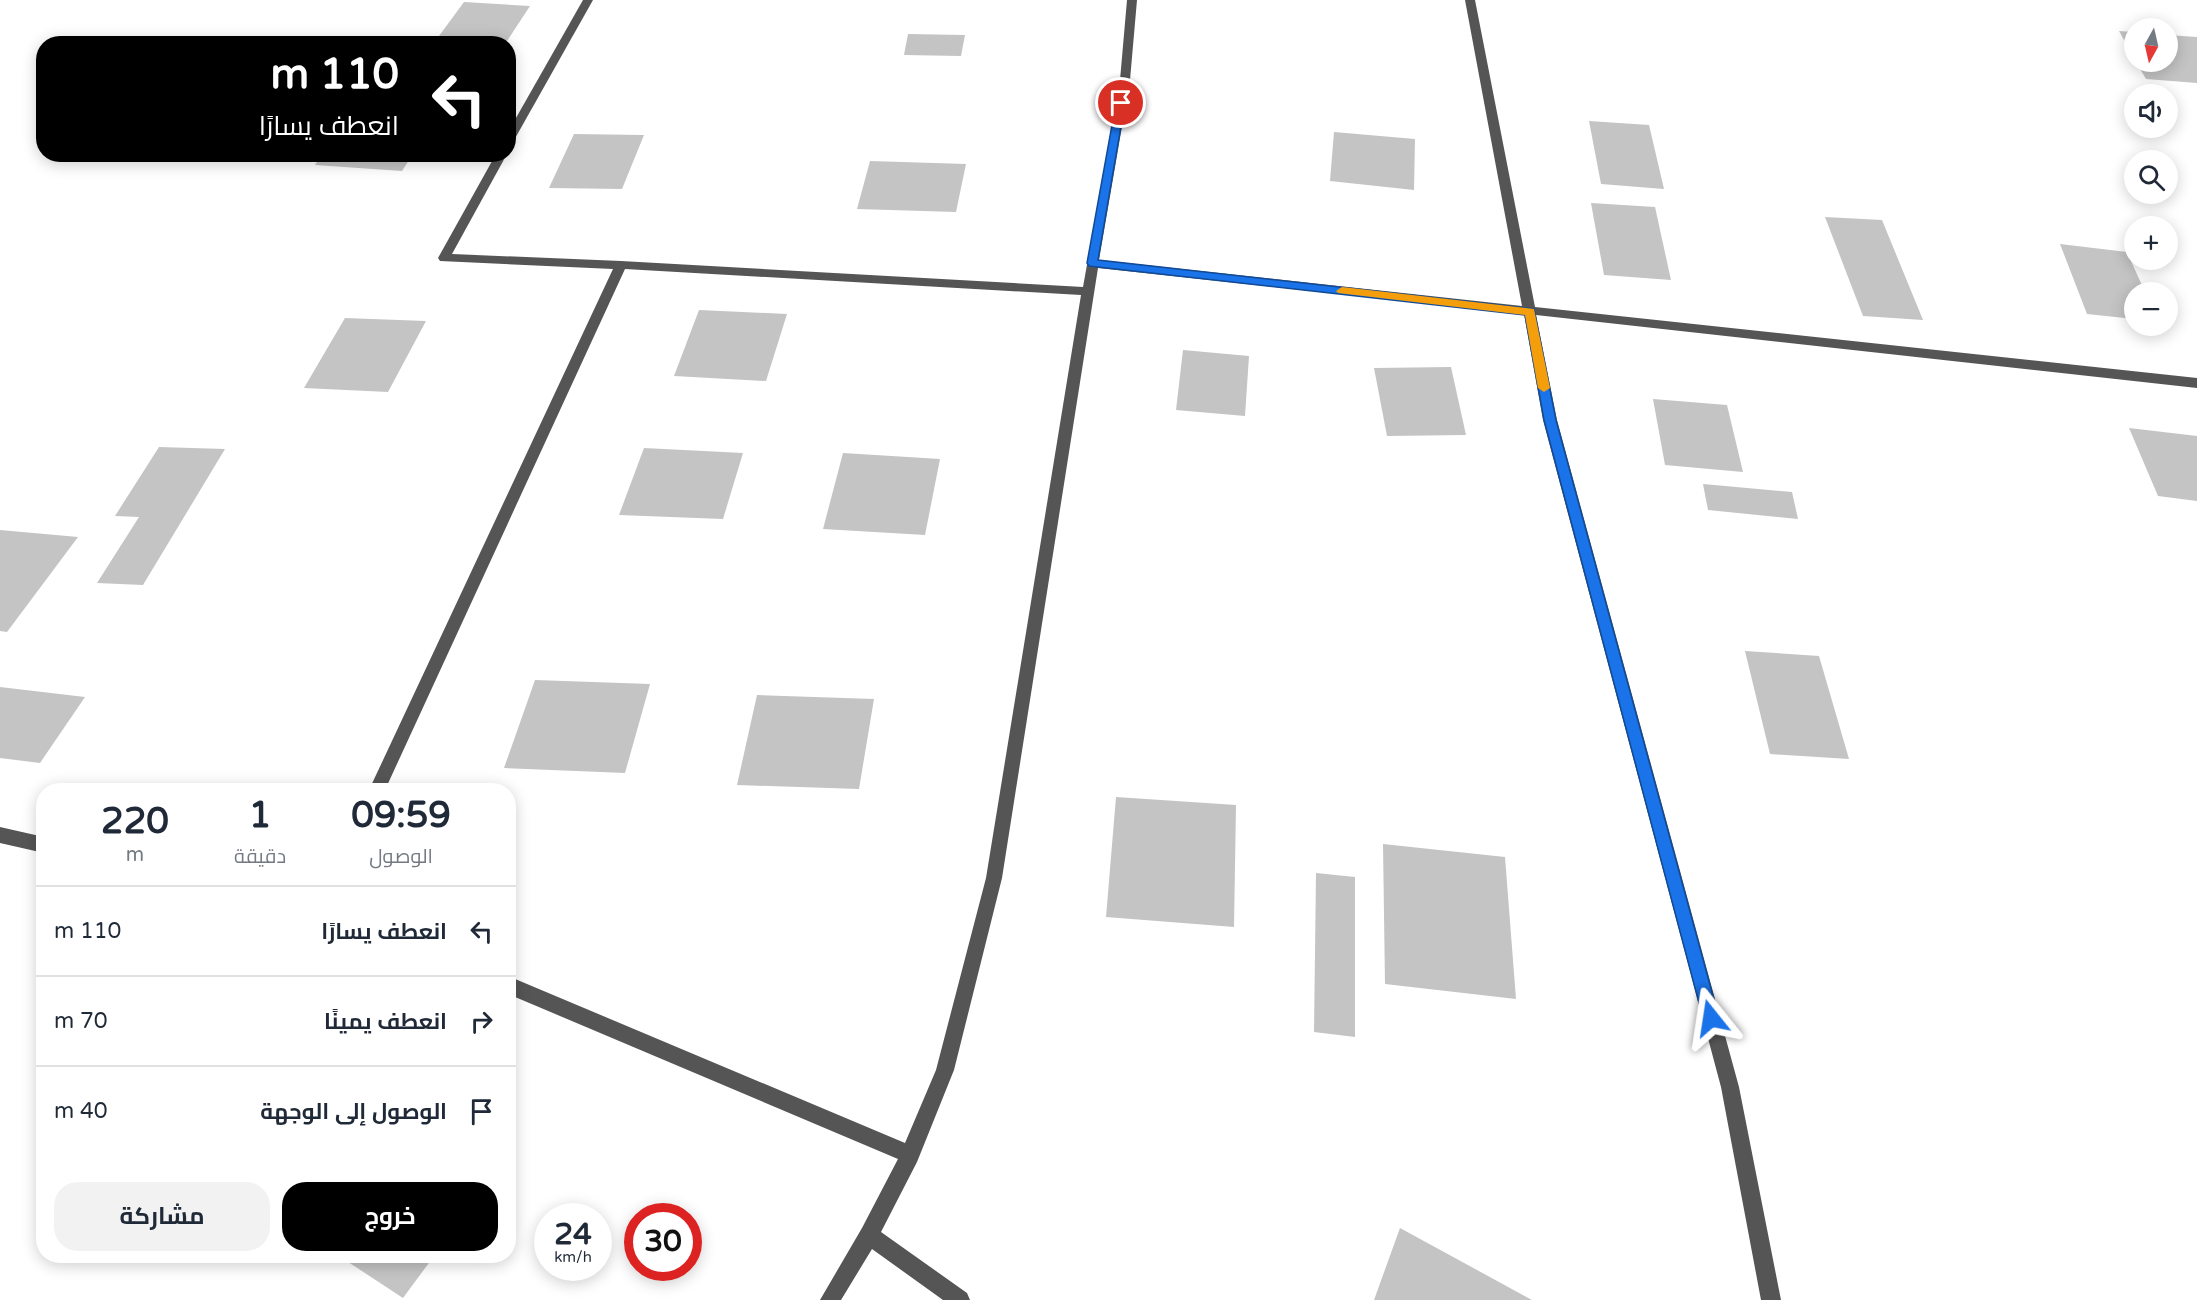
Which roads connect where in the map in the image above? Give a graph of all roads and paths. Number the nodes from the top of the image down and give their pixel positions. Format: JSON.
{"nodes":[{"id":1,"x":588,"y":0,"type":"edge"},
{"id":2,"x":1132,"y":0,"type":"edge"},
{"id":3,"x":1470,"y":0,"type":"edge"},
{"id":4,"x":516,"y":128,"type":"edge"},
{"id":5,"x":498,"y":162,"type":"edge"},
{"id":6,"x":1092,"y":263,"type":"junction"},
{"id":7,"x":621,"y":265,"type":"junction"},
{"id":8,"x":1088,"y":291,"type":"junction"},
{"id":9,"x":1530,"y":312,"type":"junction"},
{"id":10,"x":2197,"y":383,"type":"edge"},
{"id":11,"x":381,"y":783,"type":"edge"},
{"id":12,"x":0,"y":835,"type":"edge"},
{"id":13,"x":36,"y":843,"type":"edge"},
{"id":14,"x":516,"y":988,"type":"edge"},
{"id":15,"x":910,"y":1155,"type":"junction"},
{"id":16,"x":869,"y":1236,"type":"junction"},
{"id":17,"x":830,"y":1300,"type":"edge"},
{"id":18,"x":960,"y":1300,"type":"edge"},
{"id":19,"x":1771,"y":1300,"type":"edge"}],
"edges":[{"from":1,"to":4,"type":"street"},
{"from":2,"to":6,"type":"street"},
{"from":3,"to":9,"type":"street"},
{"from":5,"to":7,"type":"street"},
{"from":6,"to":8,"type":"street"},
{"from":6,"to":9,"type":"street"},
{"from":7,"to":8,"type":"street"},
{"from":7,"to":11,"type":"street"},
{"from":8,"to":15,"type":"street"},
{"from":9,"to":10,"type":"street"},
{"from":9,"to":19,"type":"street"},
{"from":12,"to":13,"type":"street"},
{"from":14,"to":15,"type":"street"},
{"from":15,"to":16,"type":"street"},
{"from":16,"to":17,"type":"street"},
{"from":16,"to":18,"type":"street"}]}
